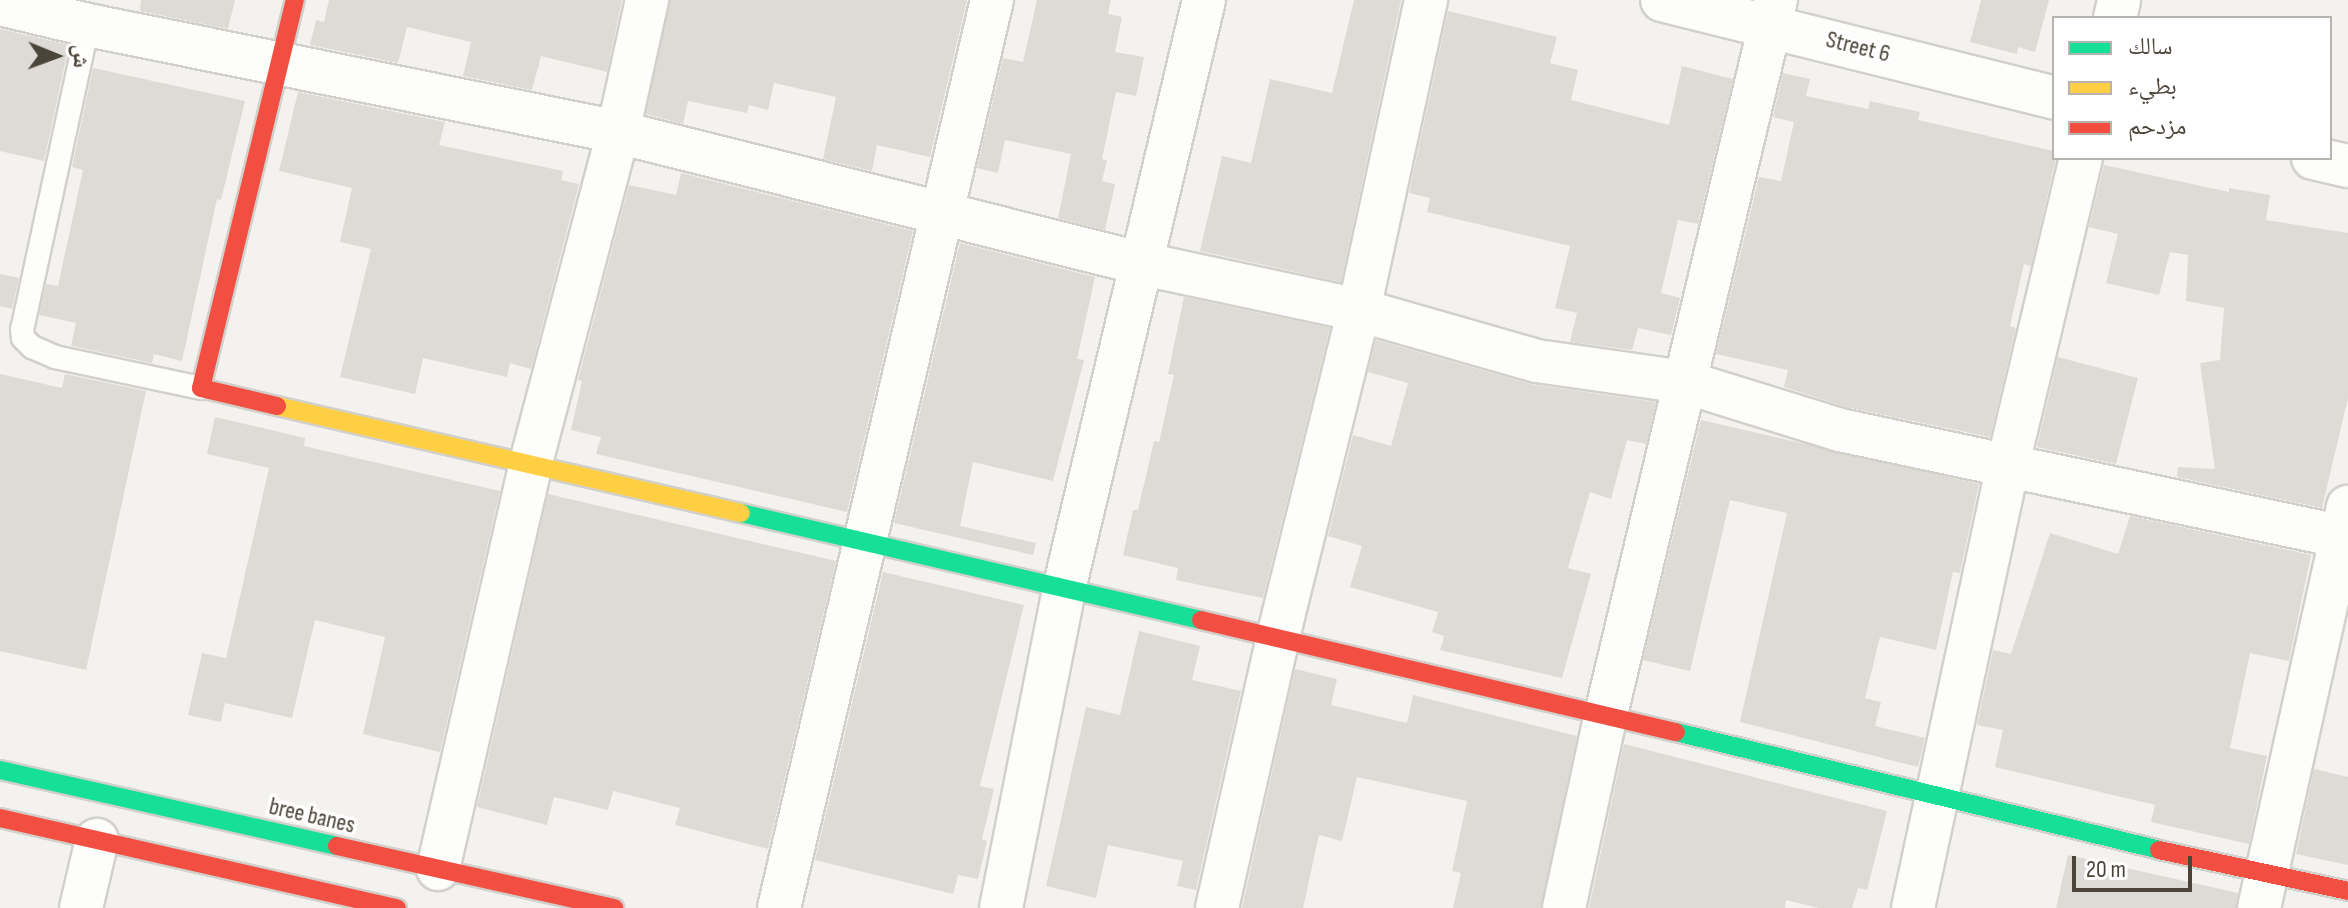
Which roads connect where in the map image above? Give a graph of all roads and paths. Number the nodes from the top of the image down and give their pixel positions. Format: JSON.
{"nodes":[{"id":1,"x":295,"y":0,"type":"edge"},
{"id":2,"x":647,"y":0,"type":"edge"},
{"id":3,"x":992,"y":0,"type":"edge"},
{"id":4,"x":1204,"y":0,"type":"edge"},
{"id":5,"x":1426,"y":0,"type":"edge"},
{"id":6,"x":1662,"y":0,"type":"edge"},
{"id":7,"x":0,"y":4,"type":"edge"},
{"id":8,"x":1773,"y":12,"type":"edge"},
{"id":9,"x":88,"y":25,"type":"junction"},
{"id":10,"x":281,"y":63,"type":"junction"},
{"id":11,"x":2052,"y":97,"type":"edge"},
{"id":12,"x":618,"y":132,"type":"junction"},
{"id":13,"x":2081,"y":160,"type":"edge"},
{"id":14,"x":2322,"y":160,"type":"edge"},
{"id":15,"x":2348,"y":166,"type":"edge"},
{"id":16,"x":942,"y":214,"type":"junction"},
{"id":17,"x":1139,"y":263,"type":"junction"},
{"id":18,"x":1359,"y":310,"type":"junction"},
{"id":19,"x":1685,"y":382,"type":"junction"},
{"id":20,"x":201,"y":388,"type":"junction"},
{"id":21,"x":2008,"y":464,"type":"junction"},
{"id":22,"x":530,"y":466,"type":"junction"},
{"id":23,"x":2346,"y":527,"type":"edge"},
{"id":24,"x":865,"y":544,"type":"junction"},
{"id":25,"x":1064,"y":589,"type":"junction"},
{"id":26,"x":1278,"y":637,"type":"junction"},
{"id":27,"x":1606,"y":714,"type":"junction"},
{"id":28,"x":0,"y":770,"type":"edge"},
{"id":29,"x":1936,"y":796,"type":"junction"},
{"id":30,"x":0,"y":818,"type":"edge"},
{"id":31,"x":97,"y":840,"type":"junction"},
{"id":32,"x":438,"y":869,"type":"junction"},
{"id":33,"x":2263,"y":890,"type":"edge"},
{"id":34,"x":2348,"y":891,"type":"edge"},
{"id":35,"x":277,"y":895,"type":"edge"},
{"id":36,"x":81,"y":908,"type":"edge"},
{"id":37,"x":397,"y":908,"type":"edge"},
{"id":38,"x":614,"y":908,"type":"edge"},
{"id":39,"x":779,"y":908,"type":"edge"},
{"id":40,"x":1001,"y":908,"type":"edge"},
{"id":41,"x":1217,"y":908,"type":"edge"},
{"id":42,"x":1564,"y":908,"type":"edge"},
{"id":43,"x":1913,"y":908,"type":"edge"}],
"edges":[{"from":1,"to":10,"type":"street"},
{"from":2,"to":12,"type":"street"},
{"from":3,"to":16,"type":"street"},
{"from":4,"to":17,"type":"street"},
{"from":5,"to":18,"type":"street"},
{"from":6,"to":8,"type":"street","name":"Street 6"},
{"from":7,"to":9,"type":"street"},
{"from":8,"to":11,"type":"street","name":"Street 6"},
{"from":8,"to":19,"type":"street"},
{"from":9,"to":10,"type":"street"},
{"from":9,"to":20,"type":"lane"},
{"from":10,"to":12,"type":"street"},
{"from":10,"to":20,"type":"street"},
{"from":12,"to":16,"type":"street"},
{"from":12,"to":22,"type":"street"},
{"from":13,"to":21,"type":"street"},
{"from":14,"to":15,"type":"street"},
{"from":16,"to":17,"type":"street"},
{"from":16,"to":24,"type":"street"},
{"from":17,"to":18,"type":"street"},
{"from":17,"to":25,"type":"street"},
{"from":18,"to":19,"type":"street"},
{"from":18,"to":26,"type":"street"},
{"from":19,"to":21,"type":"street"},
{"from":19,"to":27,"type":"street"},
{"from":20,"to":22,"type":"street"},
{"from":21,"to":23,"type":"street"},
{"from":21,"to":29,"type":"street"},
{"from":22,"to":24,"type":"street"},
{"from":22,"to":32,"type":"street"},
{"from":23,"to":33,"type":"street"},
{"from":24,"to":25,"type":"street"},
{"from":24,"to":39,"type":"street"},
{"from":25,"to":26,"type":"street"},
{"from":25,"to":40,"type":"street"},
{"from":26,"to":27,"type":"street"},
{"from":26,"to":41,"type":"street"},
{"from":27,"to":29,"type":"street"},
{"from":27,"to":42,"type":"street"},
{"from":28,"to":32,"type":"street","name":"bree banes"},
{"from":29,"to":33,"type":"street"},
{"from":29,"to":43,"type":"street"},
{"from":30,"to":31,"type":"street"},
{"from":31,"to":35,"type":"street"},
{"from":31,"to":36,"type":"street"},
{"from":32,"to":38,"type":"street","name":"bree banes"},
{"from":33,"to":34,"type":"street"},
{"from":35,"to":37,"type":"street"}]}
